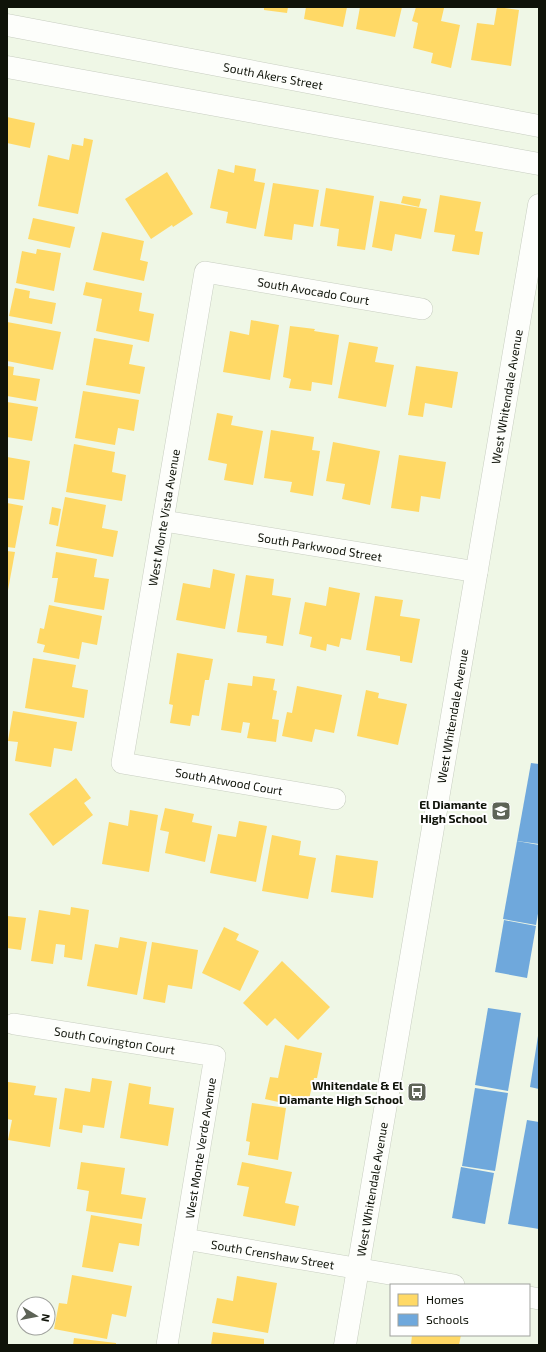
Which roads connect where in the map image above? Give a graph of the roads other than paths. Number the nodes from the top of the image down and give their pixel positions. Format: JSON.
{"nodes":[{"id":1,"x":7,"y":25,"type":"edge"},
{"id":2,"x":7,"y":68,"type":"edge"},
{"id":3,"x":539,"y":126,"type":"edge"},
{"id":4,"x":539,"y":164,"type":"edge"},
{"id":5,"x":539,"y":205,"type":"edge"},
{"id":6,"x":205,"y":272,"type":"joint"},
{"id":7,"x":422,"y":309,"type":"dead end"},
{"id":8,"x":164,"y":521,"type":"junction"},
{"id":9,"x":477,"y":572,"type":"junction"},
{"id":10,"x":122,"y":763,"type":"joint"},
{"id":11,"x":335,"y":799,"type":"dead end"},
{"id":12,"x":14,"y":1024,"type":"dead end"},
{"id":13,"x":215,"y":1056,"type":"joint"},
{"id":14,"x":185,"y":1239,"type":"junction"},
{"id":15,"x":358,"y":1269,"type":"junction"},
{"id":16,"x":448,"y":1284,"type":"edge"},
{"id":17,"x":166,"y":1345,"type":"edge"},
{"id":18,"x":345,"y":1345,"type":"edge"}],
"edges":[{"from":1,"to":3,"type":"street","name":"South Akers Street"},
{"from":2,"to":4,"type":"street"},
{"from":5,"to":9,"type":"street","name":"West Whitendale Avenue"},
{"from":6,"to":7,"type":"street","name":"South Avocado Court"},
{"from":6,"to":8,"type":"street","name":"West Monte Vista Avenue"},
{"from":8,"to":9,"type":"street","name":"South Parkwood Street"},
{"from":8,"to":10,"type":"street","name":"West Monte Vista Avenue"},
{"from":9,"to":15,"type":"street","name":"West Whitendale Avenue"},
{"from":10,"to":11,"type":"street","name":"South Atwood Court"},
{"from":12,"to":13,"type":"street","name":"South Covington Court"},
{"from":13,"to":14,"type":"street","name":"West Monte Verde Avenue"},
{"from":14,"to":15,"type":"street","name":"South Crenshaw Street"},
{"from":14,"to":17,"type":"street","name":"West Monte Verde Avenue"},
{"from":15,"to":16,"type":"street","name":"South Crenshaw Street"},
{"from":15,"to":18,"type":"street","name":"West Whitendale Avenue"}]}
